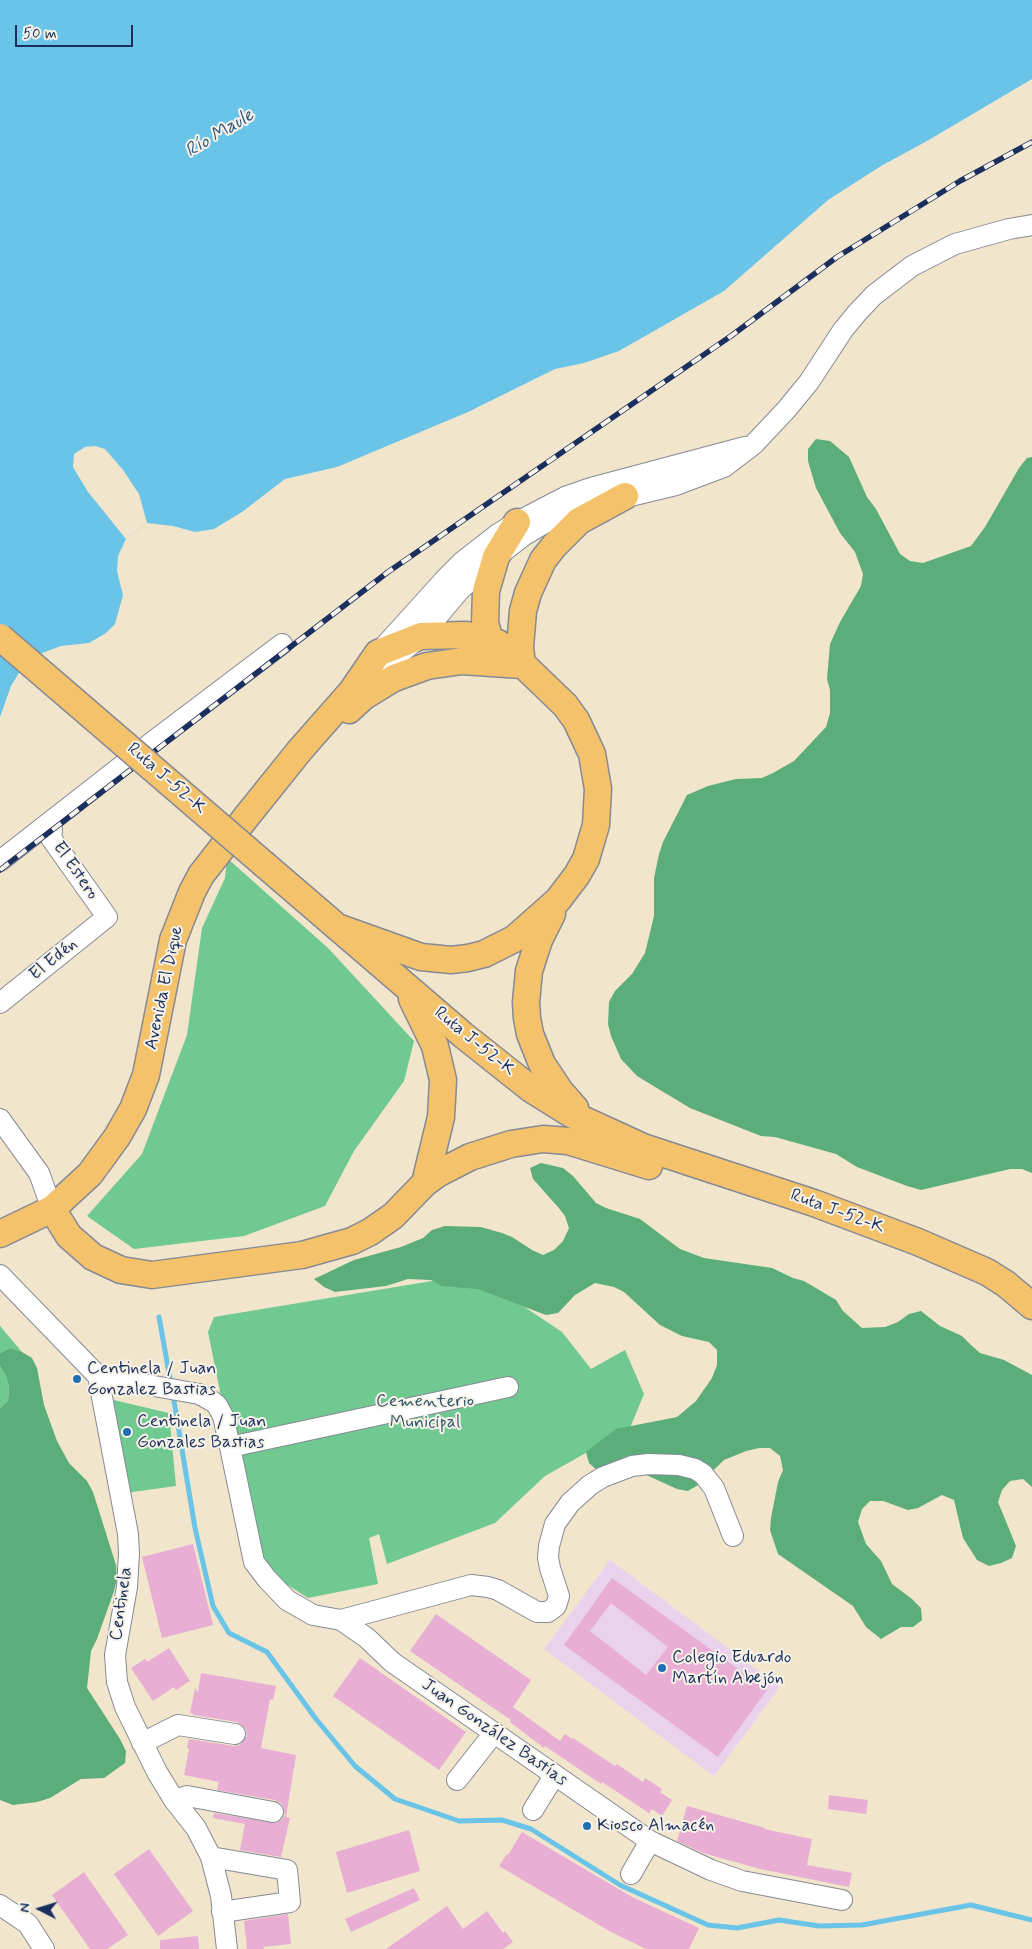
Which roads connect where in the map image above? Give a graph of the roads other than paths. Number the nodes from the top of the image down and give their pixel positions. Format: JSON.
{"nodes":[{"id":1,"x":1032,"y":225,"type":"edge"},
{"id":2,"x":754,"y":444,"type":"junction"},
{"id":3,"x":625,"y":496,"type":"junction"},
{"id":4,"x":517,"y":522,"type":"junction"},
{"id":5,"x":496,"y":557,"type":"junction"},
{"id":6,"x":422,"y":636,"type":"junction"},
{"id":7,"x":0,"y":637,"type":"edge"},
{"id":8,"x":488,"y":639,"type":"junction"},
{"id":9,"x":282,"y":644,"type":"dead end"},
{"id":10,"x":378,"y":654,"type":"junction"},
{"id":11,"x":510,"y":664,"type":"junction"},
{"id":12,"x":352,"y":691,"type":"junction"},
{"id":13,"x":300,"y":750,"type":"junction"},
{"id":14,"x":49,"y":831,"type":"junction"},
{"id":15,"x":0,"y":861,"type":"edge"},
{"id":16,"x":0,"y":877,"type":"edge"},
{"id":17,"x":558,"y":900,"type":"junction"},
{"id":18,"x":107,"y":917,"type":"joint"},
{"id":19,"x":337,"y":927,"type":"junction"},
{"id":20,"x":405,"y":985,"type":"junction"},
{"id":21,"x":0,"y":1003,"type":"edge"},
{"id":22,"x":0,"y":1119,"type":"edge"},
{"id":23,"x":589,"y":1124,"type":"junction"},
{"id":24,"x":425,"y":1183,"type":"junction"},
{"id":25,"x":52,"y":1210,"type":"junction"},
{"id":26,"x":834,"y":1210,"type":"junction"},
{"id":27,"x":0,"y":1234,"type":"edge"},
{"id":28,"x":0,"y":1275,"type":"edge"},
{"id":29,"x":1032,"y":1306,"type":"edge"},
{"id":30,"x":98,"y":1376,"type":"junction"},
{"id":31,"x":508,"y":1387,"type":"dead end"},
{"id":32,"x":230,"y":1447,"type":"junction"},
{"id":33,"x":732,"y":1536,"type":"dead end"},
{"id":34,"x":341,"y":1620,"type":"junction"},
{"id":35,"x":494,"y":1733,"type":"junction"},
{"id":36,"x":234,"y":1734,"type":"dead end"},
{"id":37,"x":142,"y":1743,"type":"junction"},
{"id":38,"x":554,"y":1776,"type":"junction"},
{"id":39,"x":457,"y":1780,"type":"dead end"},
{"id":40,"x":174,"y":1800,"type":"junction"},
{"id":41,"x":533,"y":1810,"type":"dead end"},
{"id":42,"x":273,"y":1812,"type":"dead end"},
{"id":43,"x":650,"y":1841,"type":"junction"},
{"id":44,"x":211,"y":1857,"type":"junction"},
{"id":45,"x":631,"y":1874,"type":"dead end"},
{"id":46,"x":842,"y":1900,"type":"dead end"},
{"id":47,"x":0,"y":1905,"type":"edge"},
{"id":48,"x":222,"y":1912,"type":"junction"},
{"id":49,"x":44,"y":1949,"type":"edge"},
{"id":50,"x":226,"y":1949,"type":"edge"}],
"edges":[{"from":1,"to":2,"type":"street"},
{"from":2,"to":3,"type":"street"},
{"from":2,"to":4,"type":"street"},
{"from":3,"to":5,"type":"street"},
{"from":3,"to":11,"type":"main road"},
{"from":4,"to":5,"type":"main road"},
{"from":4,"to":10,"type":"street"},
{"from":5,"to":6,"type":"street"},
{"from":5,"to":8,"type":"main road"},
{"from":6,"to":8,"type":"main road"},
{"from":6,"to":10,"type":"main road"},
{"from":6,"to":12,"type":"street"},
{"from":7,"to":19,"type":"main road","name":"Ruta J-52-K","bridge":true},
{"from":8,"to":11,"type":"main road"},
{"from":9,"to":14,"type":"street"},
{"from":10,"to":12,"type":"main road","name":"Avenida El Dique"},
{"from":11,"to":13,"type":"main road"},
{"from":11,"to":17,"type":"main road"},
{"from":12,"to":13,"type":"main road","name":"Avenida El Dique"},
{"from":13,"to":25,"type":"main road","name":"Avenida El Dique"},
{"from":14,"to":15,"type":"street"},
{"from":14,"to":16,"type":"street"},
{"from":14,"to":18,"type":"street","name":"El Estero"},
{"from":17,"to":19,"type":"main road"},
{"from":17,"to":23,"type":"main road"},
{"from":18,"to":21,"type":"street","name":"El Edén"},
{"from":19,"to":20,"type":"main road","name":"Ruta J-52-K"},
{"from":20,"to":23,"type":"main road","name":"Ruta J-52-K"},
{"from":20,"to":24,"type":"main road"},
{"from":22,"to":25,"type":"street"},
{"from":23,"to":26,"type":"main road","name":"Ruta J-52-K"},
{"from":24,"to":25,"type":"main road"},
{"from":24,"to":26,"type":"main road"},
{"from":25,"to":27,"type":"main road","name":"Avenida El Dique"},
{"from":26,"to":29,"type":"main road","name":"Ruta J-52-K"},
{"from":28,"to":30,"type":"street"},
{"from":30,"to":32,"type":"street","name":"Juan González Bastías"},
{"from":30,"to":37,"type":"street","name":"Centinela"},
{"from":31,"to":32,"type":"street"},
{"from":32,"to":34,"type":"street","name":"Juan González Bastías"},
{"from":33,"to":34,"type":"street","name":"Juan González Bastías"},
{"from":34,"to":35,"type":"street","name":"Juan González Bastías"},
{"from":35,"to":38,"type":"street","name":"Juan González Bastías"},
{"from":35,"to":39,"type":"street"},
{"from":36,"to":37,"type":"street"},
{"from":37,"to":40,"type":"street","name":"Centinela"},
{"from":38,"to":41,"type":"street"},
{"from":38,"to":43,"type":"street","name":"Juan González Bastías"},
{"from":40,"to":42,"type":"street"},
{"from":40,"to":44,"type":"street","name":"Centinela"},
{"from":43,"to":45,"type":"street"},
{"from":43,"to":46,"type":"street","name":"Juan González Bastías"},
{"from":44,"to":48,"type":"street","name":"Centinela"},
{"from":44,"to":48,"type":"street"},
{"from":47,"to":49,"type":"street"},
{"from":48,"to":50,"type":"street","name":"Centinela"}]}
